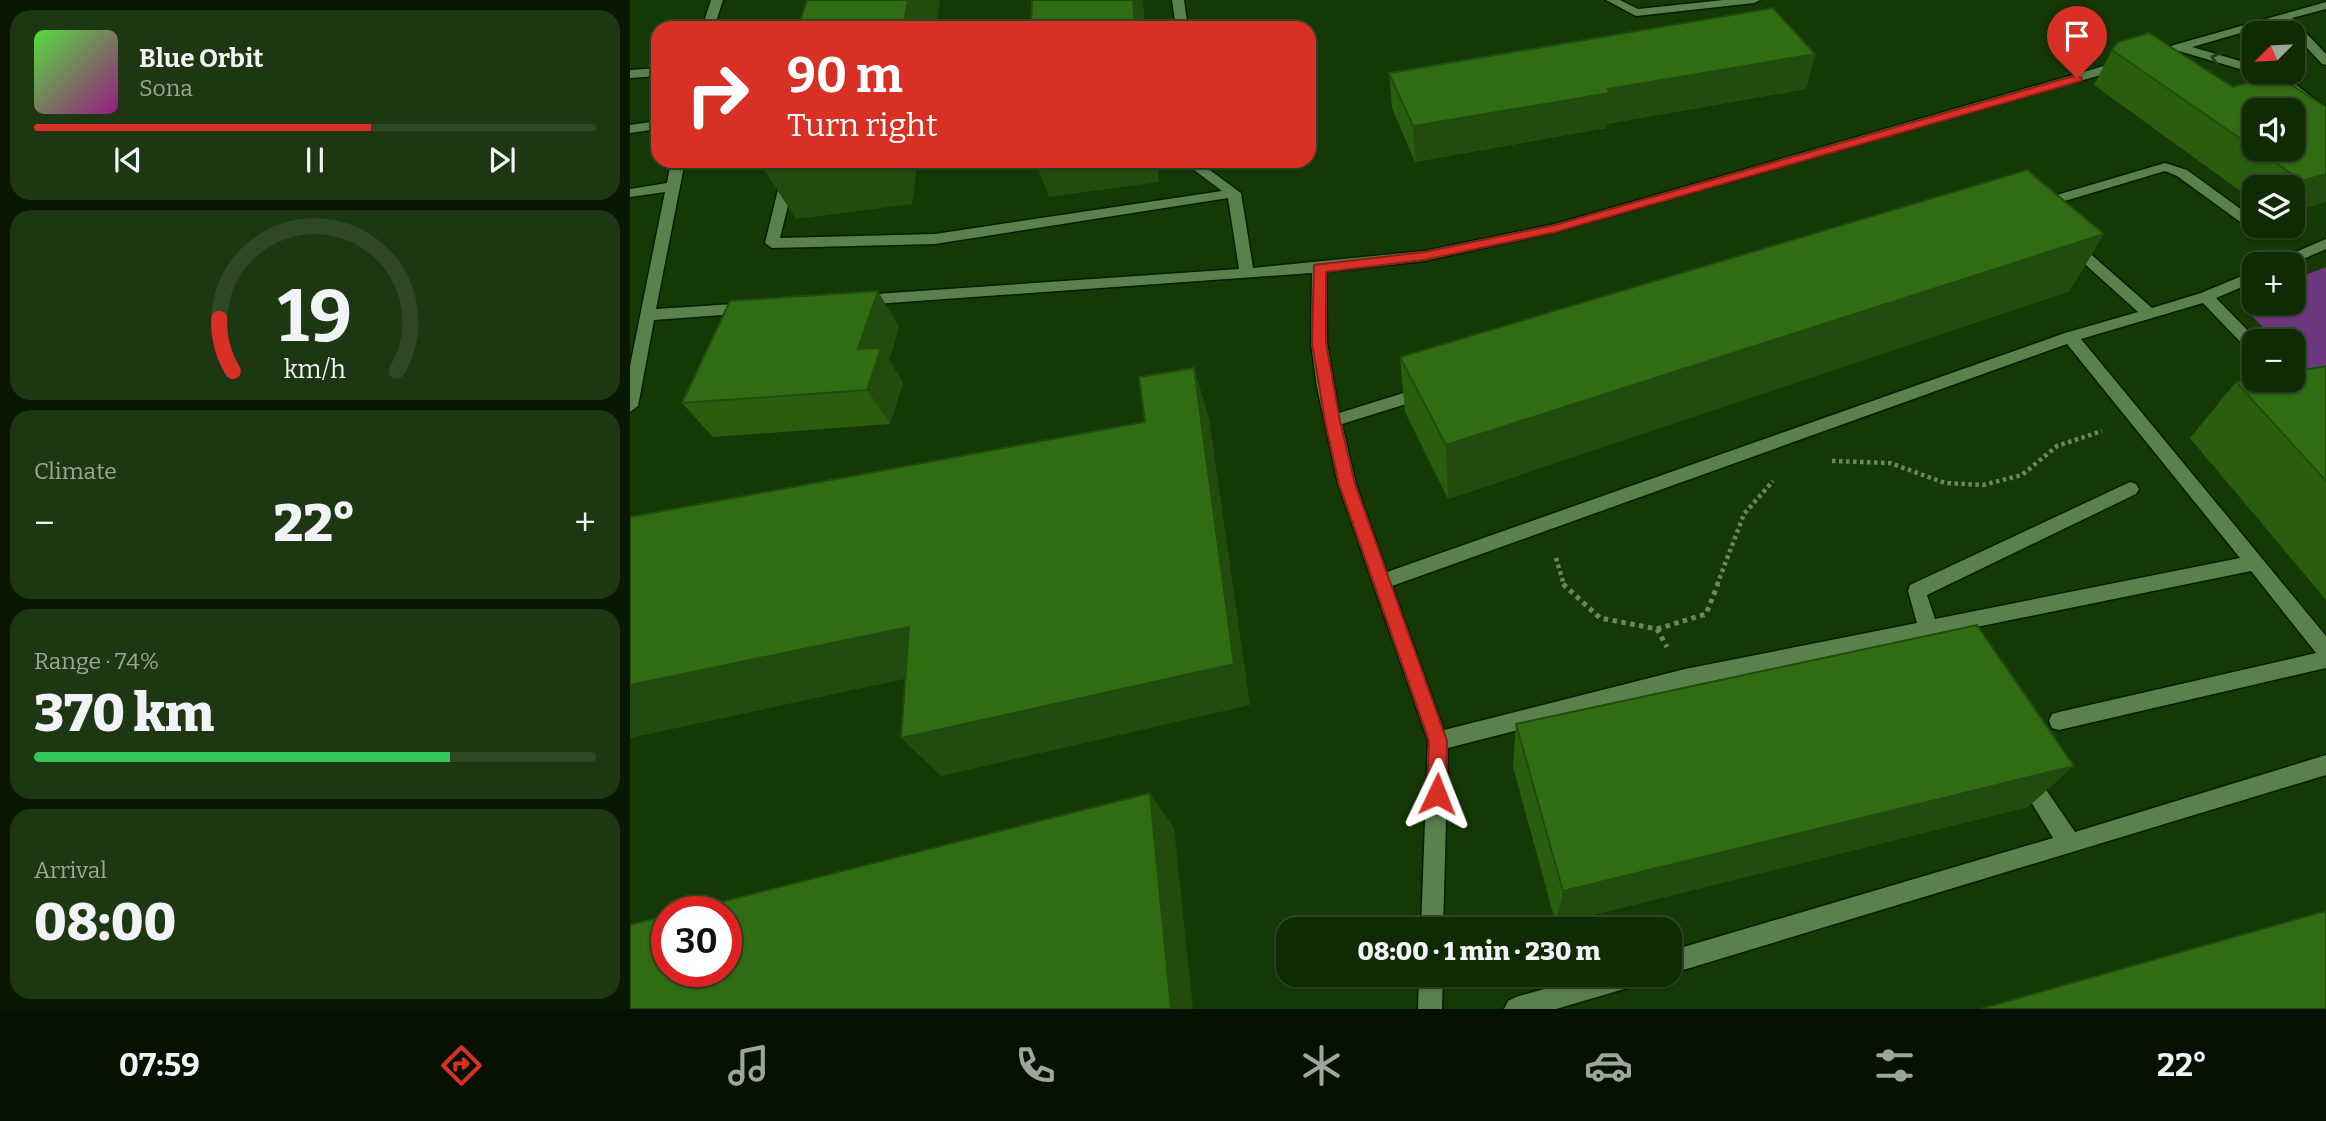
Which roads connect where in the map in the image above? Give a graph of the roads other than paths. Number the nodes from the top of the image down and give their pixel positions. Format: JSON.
{"nodes":[{"id":1,"x":717,"y":0,"type":"edge"},
{"id":2,"x":1178,"y":0,"type":"edge"},
{"id":3,"x":1612,"y":0,"type":"edge"},
{"id":4,"x":1754,"y":0,"type":"edge"},
{"id":5,"x":2326,"y":5,"type":"edge"},
{"id":6,"x":2284,"y":17,"type":"junction"},
{"id":7,"x":710,"y":21,"type":"edge"},
{"id":8,"x":1181,"y":21,"type":"edge"},
{"id":9,"x":2178,"y":47,"type":"junction"},
{"id":10,"x":2326,"y":61,"type":"edge"},
{"id":11,"x":2242,"y":66,"type":"edge"},
{"id":12,"x":651,"y":72,"type":"edge"},
{"id":13,"x":630,"y":74,"type":"edge"},
{"id":14,"x":2286,"y":84,"type":"edge"},
{"id":15,"x":2326,"y":113,"type":"edge"},
{"id":16,"x":651,"y":126,"type":"edge"},
{"id":17,"x":630,"y":129,"type":"edge"},
{"id":18,"x":677,"y":168,"type":"edge"},
{"id":19,"x":790,"y":168,"type":"edge"},
{"id":20,"x":1201,"y":168,"type":"edge"},
{"id":21,"x":674,"y":186,"type":"junction"},
{"id":22,"x":630,"y":193,"type":"edge"},
{"id":23,"x":1234,"y":193,"type":"junction"},
{"id":24,"x":2030,"y":211,"type":"edge"},
{"id":25,"x":2242,"y":217,"type":"edge"},
{"id":26,"x":2061,"y":234,"type":"edge"},
{"id":27,"x":2326,"y":244,"type":"edge"},
{"id":28,"x":2305,"y":253,"type":"edge"},
{"id":29,"x":1319,"y":268,"type":"junction"},
{"id":30,"x":1247,"y":274,"type":"junction"},
{"id":31,"x":2242,"y":281,"type":"edge"},
{"id":32,"x":2206,"y":297,"type":"junction"},
{"id":33,"x":843,"y":302,"type":"edge"},
{"id":34,"x":760,"y":307,"type":"edge"},
{"id":35,"x":648,"y":315,"type":"junction"},
{"id":36,"x":2151,"y":315,"type":"junction"},
{"id":37,"x":2242,"y":334,"type":"edge"},
{"id":38,"x":2070,"y":337,"type":"junction"},
{"id":39,"x":1442,"y":388,"type":"edge"},
{"id":40,"x":630,"y":406,"type":"edge"},
{"id":41,"x":1332,"y":421,"type":"junction"},
{"id":42,"x":2130,"y":489,"type":"dead end"},
{"id":43,"x":2255,"y":563,"type":"junction"},
{"id":44,"x":1382,"y":582,"type":"junction"},
{"id":45,"x":1928,"y":628,"type":"junction"},
{"id":46,"x":2326,"y":650,"type":"edge"},
{"id":47,"x":1943,"y":651,"type":"edge"},
{"id":48,"x":2326,"y":659,"type":"edge"},
{"id":49,"x":2059,"y":721,"type":"dead end"},
{"id":50,"x":1438,"y":741,"type":"junction"},
{"id":51,"x":2017,"y":765,"type":"edge"},
{"id":52,"x":2326,"y":765,"type":"edge"},
{"id":53,"x":2070,"y":844,"type":"junction"},
{"id":54,"x":1432,"y":917,"type":"edge"},
{"id":55,"x":1682,"y":959,"type":"edge"},
{"id":56,"x":1431,"y":987,"type":"edge"},
{"id":57,"x":1590,"y":987,"type":"edge"},
{"id":58,"x":1430,"y":1009,"type":"edge"},
{"id":59,"x":1516,"y":1009,"type":"edge"}],
"edges":[{"from":1,"to":7,"type":"street"},
{"from":2,"to":8,"type":"street"},
{"from":3,"to":4,"type":"street"},
{"from":5,"to":6,"type":"street"},
{"from":6,"to":9,"type":"street"},
{"from":6,"to":10,"type":"street"},
{"from":11,"to":9,"type":"street","one_way":true},
{"from":9,"to":29,"type":"street"},
{"from":12,"to":13,"type":"street"},
{"from":14,"to":15,"type":"street"},
{"from":16,"to":17,"type":"street"},
{"from":18,"to":21,"type":"street"},
{"from":19,"to":23,"type":"street"},
{"from":20,"to":23,"type":"street"},
{"from":21,"to":22,"type":"street"},
{"from":21,"to":35,"type":"street"},
{"from":23,"to":30,"type":"street"},
{"from":24,"to":25,"type":"street"},
{"from":26,"to":36,"type":"street"},
{"from":27,"to":28,"type":"street"},
{"from":29,"to":30,"type":"street"},
{"from":29,"to":41,"type":"street"},
{"from":30,"to":33,"type":"street"},
{"from":31,"to":32,"type":"street"},
{"from":32,"to":36,"type":"street"},
{"from":32,"to":37,"type":"street"},
{"from":34,"to":35,"type":"street"},
{"from":35,"to":40,"type":"street"},
{"from":36,"to":38,"type":"street"},
{"from":38,"to":43,"type":"street"},
{"from":38,"to":44,"type":"street"},
{"from":39,"to":41,"type":"street"},
{"from":41,"to":44,"type":"street"},
{"from":42,"to":45,"type":"street"},
{"from":43,"to":45,"type":"street"},
{"from":43,"to":46,"type":"street"},
{"from":44,"to":50,"type":"street"},
{"from":45,"to":47,"type":"street"},
{"from":45,"to":50,"type":"street"},
{"from":48,"to":49,"type":"street"},
{"from":50,"to":54,"type":"street"},
{"from":51,"to":53,"type":"street"},
{"from":52,"to":53,"type":"street"},
{"from":53,"to":55,"type":"street"},
{"from":56,"to":58,"type":"street"},
{"from":57,"to":59,"type":"street"}]}
